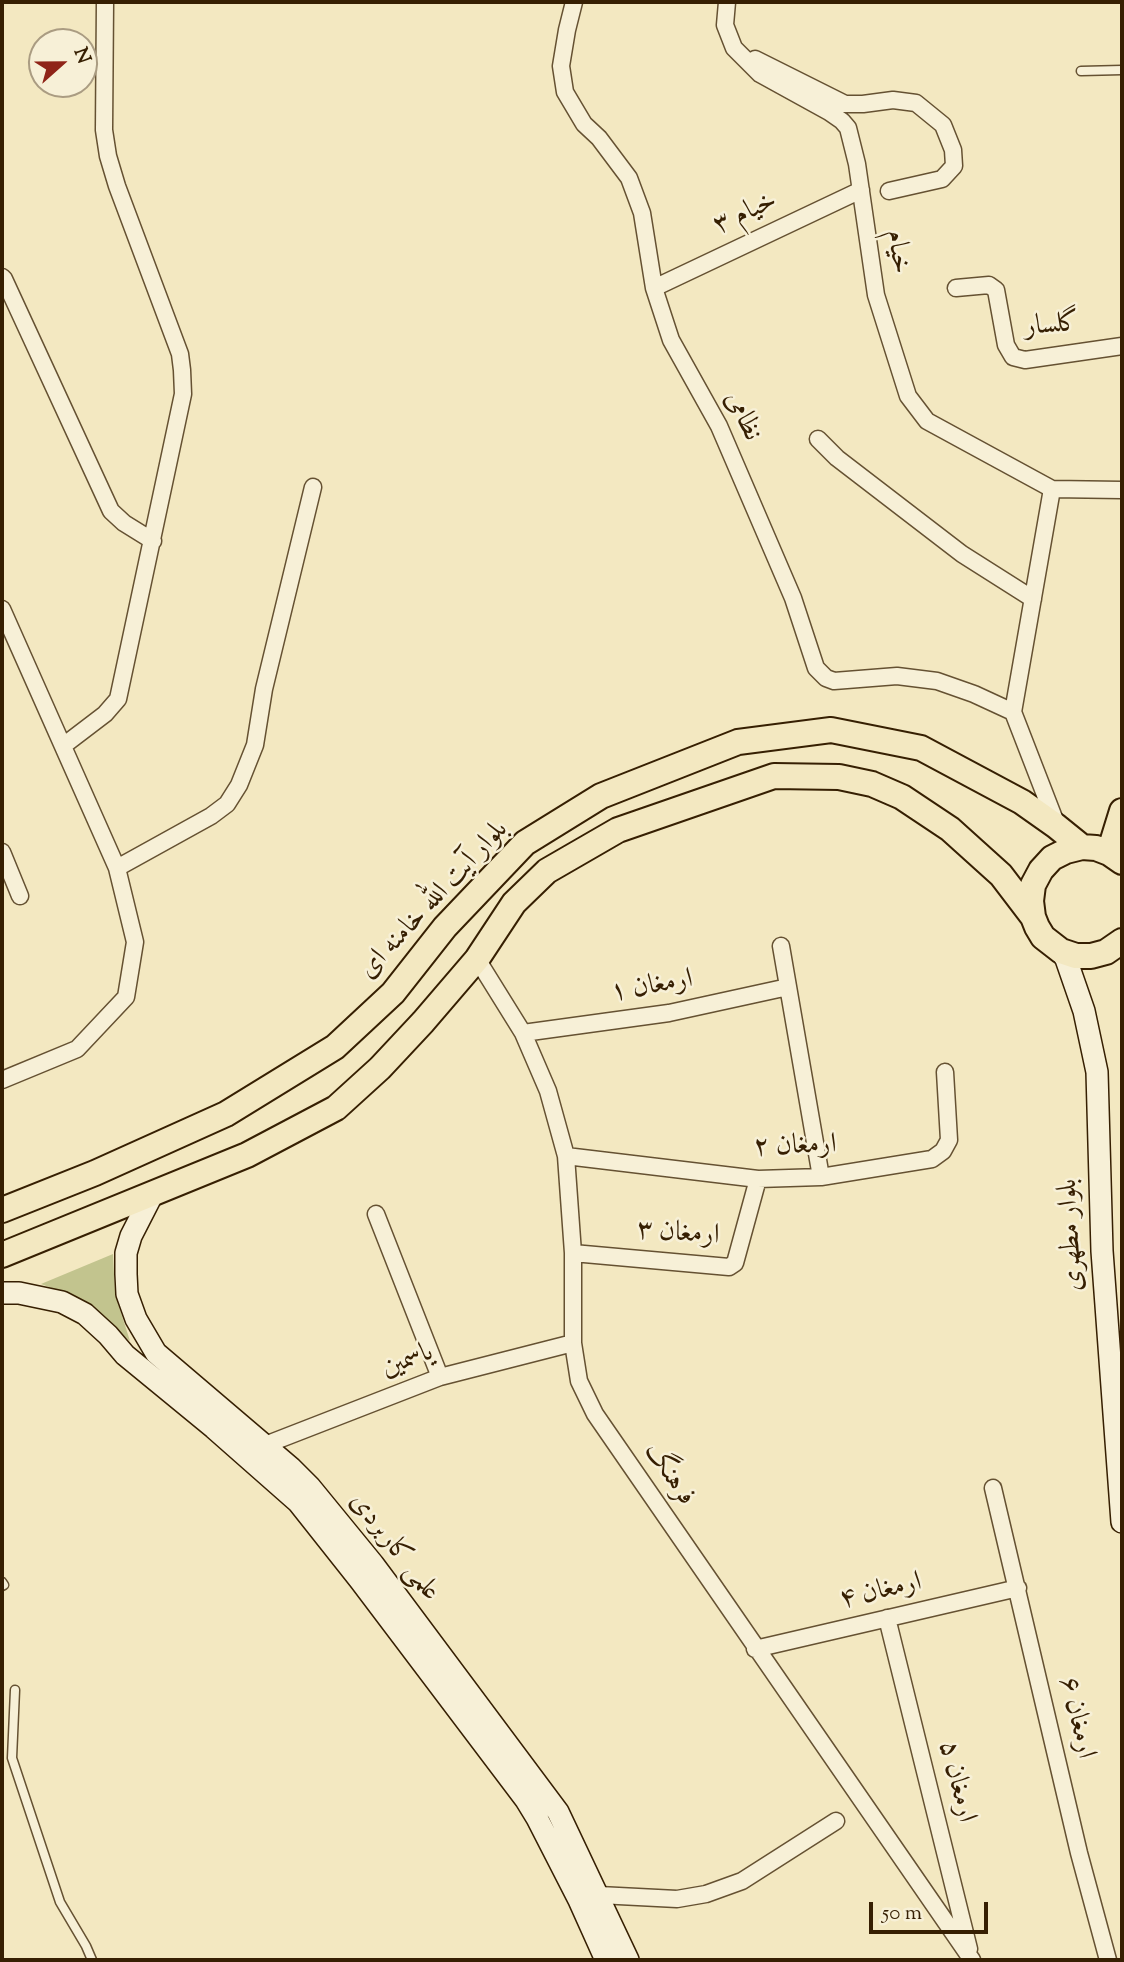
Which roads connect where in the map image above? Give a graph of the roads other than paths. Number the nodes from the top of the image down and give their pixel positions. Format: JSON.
{"nodes":[{"id":1,"x":105,"y":2,"type":"edge"},
{"id":2,"x":574,"y":2,"type":"edge"},
{"id":3,"x":727,"y":2,"type":"edge"},
{"id":4,"x":734,"y":48,"type":"junction"},
{"id":5,"x":1122,"y":70,"type":"edge"},
{"id":6,"x":1081,"y":71,"type":"dead end"},
{"id":7,"x":861,"y":190,"type":"junction"},
{"id":8,"x":889,"y":191,"type":"dead end"},
{"id":9,"x":2,"y":277,"type":"edge"},
{"id":10,"x":654,"y":288,"type":"junction"},
{"id":11,"x":956,"y":288,"type":"dead end"},
{"id":12,"x":1122,"y":345,"type":"edge"},
{"id":13,"x":818,"y":439,"type":"dead end"},
{"id":14,"x":313,"y":487,"type":"dead end"},
{"id":15,"x":1052,"y":489,"type":"junction"},
{"id":16,"x":1122,"y":490,"type":"edge"},
{"id":17,"x":153,"y":541,"type":"junction"},
{"id":18,"x":1033,"y":599,"type":"junction"},
{"id":19,"x":2,"y":609,"type":"edge"},
{"id":20,"x":1013,"y":712,"type":"junction"},
{"id":21,"x":63,"y":746,"type":"junction"},
{"id":22,"x":1122,"y":811,"type":"edge"},
{"id":23,"x":1056,"y":826,"type":"junction"},
{"id":24,"x":1082,"y":847,"type":"junction"},
{"id":25,"x":2,"y":852,"type":"edge"},
{"id":26,"x":1116,"y":857,"type":"edge"},
{"id":27,"x":117,"y":868,"type":"junction"},
{"id":28,"x":20,"y":896,"type":"dead end"},
{"id":29,"x":1033,"y":917,"type":"junction"},
{"id":30,"x":1122,"y":941,"type":"edge"},
{"id":31,"x":780,"y":946,"type":"dead end"},
{"id":32,"x":1061,"y":951,"type":"junction"},
{"id":33,"x":477,"y":959,"type":"junction"},
{"id":34,"x":788,"y":987,"type":"junction"},
{"id":35,"x":523,"y":1033,"type":"junction"},
{"id":36,"x":946,"y":1072,"type":"dead end"},
{"id":37,"x":2,"y":1080,"type":"edge"},
{"id":38,"x":566,"y":1156,"type":"junction"},
{"id":39,"x":821,"y":1177,"type":"junction"},
{"id":40,"x":758,"y":1179,"type":"junction"},
{"id":41,"x":152,"y":1195,"type":"junction"},
{"id":42,"x":2,"y":1210,"type":"edge"},
{"id":43,"x":376,"y":1214,"type":"dead end"},
{"id":44,"x":573,"y":1253,"type":"junction"},
{"id":45,"x":2,"y":1255,"type":"edge"},
{"id":46,"x":2,"y":1293,"type":"edge"},
{"id":47,"x":573,"y":1343,"type":"junction"},
{"id":48,"x":440,"y":1377,"type":"junction"},
{"id":49,"x":265,"y":1445,"type":"junction"},
{"id":50,"x":993,"y":1488,"type":"dead end"},
{"id":51,"x":1122,"y":1522,"type":"edge"},
{"id":52,"x":366,"y":1572,"type":"junction"},
{"id":53,"x":1018,"y":1588,"type":"junction"},
{"id":54,"x":887,"y":1618,"type":"junction"},
{"id":55,"x":755,"y":1649,"type":"junction"},
{"id":56,"x":15,"y":1690,"type":"dead end"},
{"id":57,"x":836,"y":1821,"type":"dead end"},
{"id":58,"x":589,"y":1898,"type":"junction"},
{"id":59,"x":972,"y":1959,"type":"edge"},
{"id":60,"x":92,"y":1960,"type":"edge"},
{"id":61,"x":606,"y":1960,"type":"edge"},
{"id":62,"x":628,"y":1960,"type":"edge"},
{"id":63,"x":1108,"y":1960,"type":"edge"}],
"edges":[{"from":1,"to":17,"type":"street"},
{"from":2,"to":10,"type":"street","name":"نظامی"},
{"from":3,"to":4,"type":"street"},
{"from":4,"to":7,"type":"street","name":"خیام"},
{"from":4,"to":8,"type":"street"},
{"from":5,"to":6,"type":"lane"},
{"from":7,"to":10,"type":"street","name":"خیام ۳"},
{"from":7,"to":15,"type":"street","name":"خیام"},
{"from":9,"to":17,"type":"street"},
{"from":10,"to":20,"type":"street","name":"نظامی"},
{"from":11,"to":12,"type":"street","name":"گلسار"},
{"from":13,"to":18,"type":"street"},
{"from":14,"to":27,"type":"street"},
{"from":15,"to":16,"type":"street","name":"خیام"},
{"from":15,"to":18,"type":"street"},
{"from":17,"to":21,"type":"street"},
{"from":18,"to":20,"type":"street"},
{"from":19,"to":21,"type":"street"},
{"from":20,"to":23,"type":"street"},
{"from":21,"to":27,"type":"street"},
{"from":22,"to":26,"type":"main road"},
{"from":23,"to":24,"type":"main road","name":"بلوار آیت الله خامنه ای"},
{"from":23,"to":42,"type":"main road","name":"بلوار آیت الله خامنه ای"},
{"from":24,"to":26,"type":"main road"},
{"from":24,"to":29,"type":"main road"},
{"from":25,"to":28,"type":"street"},
{"from":27,"to":37,"type":"street"},
{"from":29,"to":32,"type":"main road"},
{"from":29,"to":33,"type":"main road"},
{"from":30,"to":32,"type":"main road"},
{"from":31,"to":34,"type":"street"},
{"from":32,"to":51,"type":"street","name":"بلوار مطهری"},
{"from":33,"to":35,"type":"street","name":"فرهنگ"},
{"from":33,"to":41,"type":"main road"},
{"from":34,"to":35,"type":"street","name":"ارمغان ۱"},
{"from":34,"to":39,"type":"street"},
{"from":35,"to":38,"type":"street","name":"فرهنگ"},
{"from":36,"to":39,"type":"street","name":"ارمغان ۲"},
{"from":38,"to":40,"type":"street","name":"ارمغان ۲"},
{"from":38,"to":44,"type":"street","name":"فرهنگ"},
{"from":39,"to":40,"type":"street","name":"ارمغان ۲"},
{"from":40,"to":44,"type":"street","name":"ارمغان ۳"},
{"from":41,"to":45,"type":"main road"},
{"from":41,"to":49,"type":"street","name":"علمی کاربردی"},
{"from":43,"to":48,"type":"street"},
{"from":44,"to":47,"type":"street","name":"فرهنگ"},
{"from":46,"to":52,"type":"street","name":"علمی کاربردی"},
{"from":47,"to":48,"type":"street","name":"یاسمین"},
{"from":47,"to":55,"type":"street","name":"فرهنگ"},
{"from":48,"to":49,"type":"street","name":"یاسمین"},
{"from":49,"to":52,"type":"street","name":"علمی کاربردی"},
{"from":50,"to":53,"type":"street","name":"ارمغان ۶"},
{"from":52,"to":58,"type":"street","name":"علمی کاربردی"},
{"from":53,"to":54,"type":"street","name":"ارمغان ۴"},
{"from":53,"to":63,"type":"street","name":"ارمغان ۶"},
{"from":54,"to":55,"type":"street","name":"ارمغان ۴"},
{"from":54,"to":59,"type":"street","name":"ارمغان ۵"},
{"from":55,"to":59,"type":"street","name":"فرهنگ"},
{"from":56,"to":60,"type":"lane"},
{"from":57,"to":58,"type":"street"},
{"from":58,"to":61,"type":"street","name":"علمی کاربردی"},
{"from":58,"to":62,"type":"street","name":"علمی کاربردی"}]}
